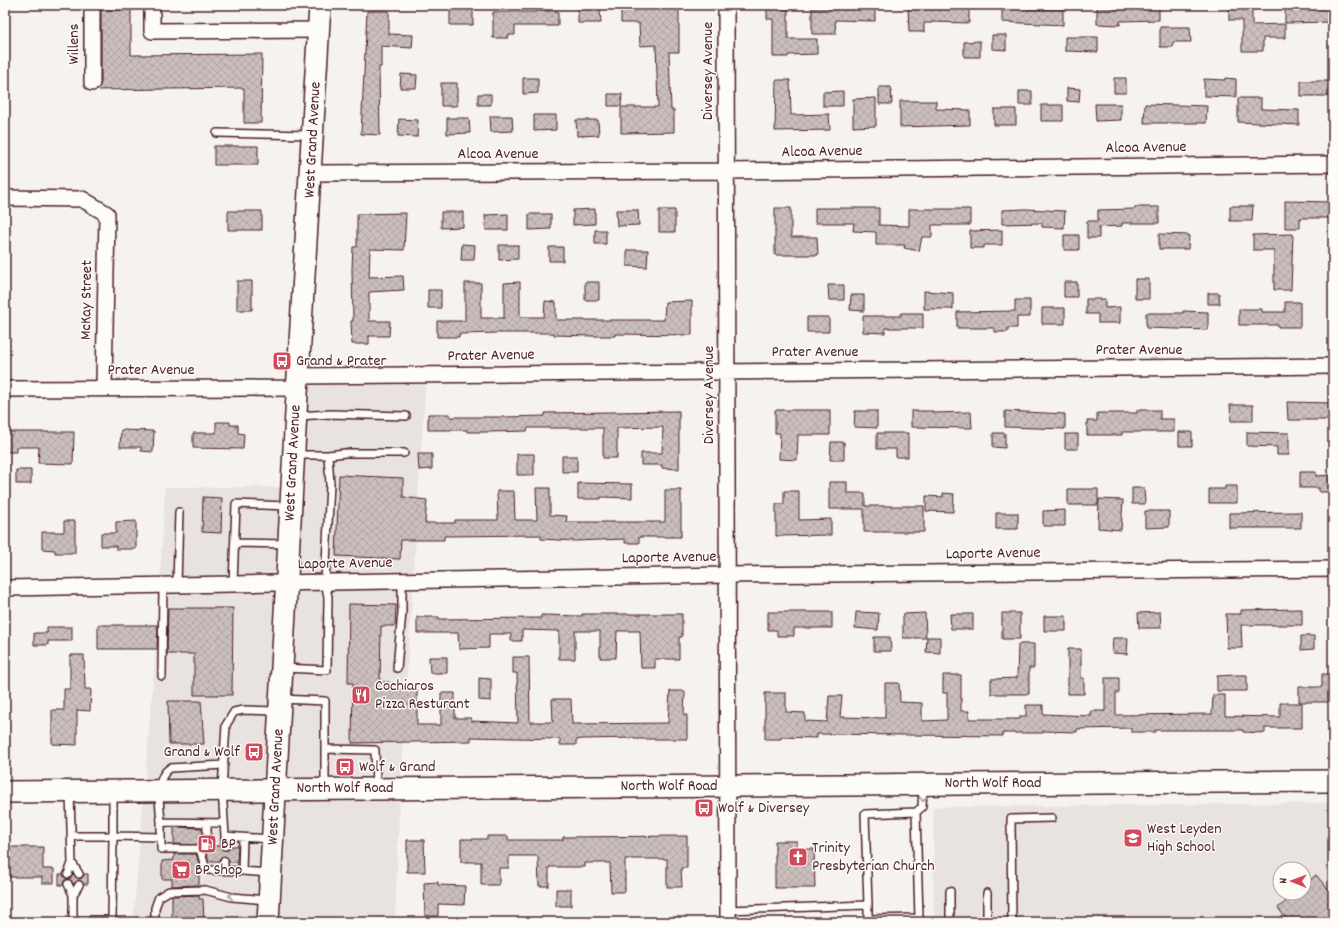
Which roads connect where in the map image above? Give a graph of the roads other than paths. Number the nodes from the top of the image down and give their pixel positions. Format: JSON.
{"nodes":[{"id":1,"x":92,"y":5,"type":"edge"},
{"id":2,"x":152,"y":5,"type":"edge"},
{"id":3,"x":320,"y":5,"type":"edge"},
{"id":4,"x":726,"y":5,"type":"edge"},
{"id":5,"x":319,"y":30,"type":"junction"},
{"id":6,"x":92,"y":83,"type":"dead end"},
{"id":7,"x":217,"y":133,"type":"dead end"},
{"id":8,"x":313,"y":135,"type":"junction"},
{"id":9,"x":1333,"y":164,"type":"edge"},
{"id":10,"x":726,"y":171,"type":"junction"},
{"id":11,"x":311,"y":173,"type":"junction"},
{"id":12,"x":5,"y":198,"type":"edge"},
{"id":13,"x":1333,"y":366,"type":"edge"},
{"id":14,"x":727,"y":371,"type":"junction"},
{"id":15,"x":297,"y":382,"type":"junction"},
{"id":16,"x":104,"y":388,"type":"junction"},
{"id":17,"x":5,"y":389,"type":"edge"},
{"id":18,"x":296,"y":416,"type":"junction"},
{"id":19,"x":406,"y":416,"type":"dead end"},
{"id":20,"x":404,"y":453,"type":"dead end"},
{"id":21,"x":293,"y":455,"type":"junction"},
{"id":22,"x":328,"y":455,"type":"junction"},
{"id":23,"x":290,"y":506,"type":"junction"},
{"id":24,"x":179,"y":512,"type":"dead end"},
{"id":25,"x":235,"y":543,"type":"junction"},
{"id":26,"x":288,"y":544,"type":"junction"},
{"id":27,"x":1333,"y":569,"type":"edge"},
{"id":28,"x":728,"y":575,"type":"junction"},
{"id":29,"x":402,"y":581,"type":"junction"},
{"id":30,"x":325,"y":582,"type":"junction"},
{"id":31,"x":286,"y":583,"type":"junction"},
{"id":32,"x":234,"y":584,"type":"junction"},
{"id":33,"x":170,"y":585,"type":"junction"},
{"id":34,"x":5,"y":588,"type":"edge"},
{"id":35,"x":282,"y":668,"type":"junction"},
{"id":36,"x":397,"y":668,"type":"dead end"},
{"id":37,"x":162,"y":676,"type":"dead end"},
{"id":38,"x":280,"y":705,"type":"junction"},
{"id":39,"x":326,"y":749,"type":"junction"},
{"id":40,"x":224,"y":765,"type":"junction"},
{"id":41,"x":1333,"y":781,"type":"edge"},
{"id":42,"x":923,"y":784,"type":"junction"},
{"id":43,"x":728,"y":786,"type":"junction"},
{"id":44,"x":325,"y":788,"type":"junction"},
{"id":45,"x":376,"y":788,"type":"junction"},
{"id":46,"x":222,"y":789,"type":"junction"},
{"id":47,"x":276,"y":789,"type":"junction"},
{"id":48,"x":160,"y":790,"type":"junction"},
{"id":49,"x":70,"y":791,"type":"junction"},
{"id":50,"x":113,"y":791,"type":"junction"},
{"id":51,"x":5,"y":792,"type":"edge"},
{"id":52,"x":916,"y":812,"type":"junction"},
{"id":53,"x":1052,"y":818,"type":"dead end"},
{"id":54,"x":161,"y":822,"type":"junction"},
{"id":55,"x":207,"y":823,"type":"junction"},
{"id":56,"x":224,"y":823,"type":"junction"},
{"id":57,"x":207,"y":832,"type":"dead end"},
{"id":58,"x":71,"y":836,"type":"junction"},
{"id":59,"x":113,"y":836,"type":"junction"},
{"id":60,"x":161,"y":836,"type":"junction"},
{"id":61,"x":226,"y":836,"type":"junction"},
{"id":62,"x":243,"y":838,"type":"junction"},
{"id":63,"x":273,"y":840,"type":"junction"},
{"id":64,"x":225,"y":846,"type":"dead end"},
{"id":65,"x":206,"y":860,"type":"dead end"},
{"id":66,"x":224,"y":861,"type":"dead end"},
{"id":67,"x":72,"y":863,"type":"junction"},
{"id":68,"x":206,"y":870,"type":"junction"},
{"id":69,"x":224,"y":870,"type":"junction"},
{"id":70,"x":242,"y":871,"type":"junction"},
{"id":71,"x":271,"y":873,"type":"junction"},
{"id":72,"x":68,"y":874,"type":"dead end"},
{"id":73,"x":79,"y":874,"type":"dead end"},
{"id":74,"x":68,"y":884,"type":"dead end"},
{"id":75,"x":79,"y":885,"type":"dead end"},
{"id":76,"x":950,"y":891,"type":"dead end"},
{"id":77,"x":987,"y":893,"type":"dead end"},
{"id":78,"x":73,"y":895,"type":"junction"},
{"id":79,"x":270,"y":900,"type":"junction"},
{"id":80,"x":868,"y":906,"type":"junction"},
{"id":81,"x":728,"y":916,"type":"edge"},
{"id":82,"x":155,"y":922,"type":"edge"},
{"id":83,"x":268,"y":922,"type":"edge"},
{"id":84,"x":950,"y":922,"type":"edge"},
{"id":85,"x":987,"y":922,"type":"edge"},
{"id":86,"x":1012,"y":922,"type":"edge"}],
"edges":[{"from":1,"to":6,"type":"street","name":"Willens"},
{"from":2,"to":5,"type":"street"},
{"from":3,"to":5,"type":"main road","name":"West Grand Avenue"},
{"from":4,"to":10,"type":"street","name":"Diversey Avenue"},
{"from":5,"to":8,"type":"main road","name":"West Grand Avenue"},
{"from":7,"to":8,"type":"lane"},
{"from":8,"to":11,"type":"main road","name":"West Grand Avenue"},
{"from":9,"to":10,"type":"street","name":"Alcoa Avenue"},
{"from":10,"to":11,"type":"street","name":"Alcoa Avenue"},
{"from":10,"to":14,"type":"street","name":"Diversey Avenue"},
{"from":11,"to":15,"type":"main road","name":"West Grand Avenue"},
{"from":12,"to":16,"type":"street","name":"McKay Street"},
{"from":13,"to":14,"type":"street","name":"Prater Avenue"},
{"from":14,"to":15,"type":"street","name":"Prater Avenue"},
{"from":14,"to":28,"type":"street","name":"Diversey Avenue"},
{"from":15,"to":16,"type":"street","name":"Prater Avenue"},
{"from":15,"to":18,"type":"main road","name":"West Grand Avenue"},
{"from":16,"to":17,"type":"street","name":"Prater Avenue"},
{"from":18,"to":19,"type":"lane"},
{"from":18,"to":21,"type":"main road","name":"West Grand Avenue"},
{"from":20,"to":22,"type":"lane"},
{"from":21,"to":22,"type":"lane"},
{"from":21,"to":23,"type":"main road","name":"West Grand Avenue"},
{"from":22,"to":30,"type":"lane"},
{"from":23,"to":25,"type":"lane"},
{"from":23,"to":26,"type":"main road","name":"West Grand Avenue"},
{"from":24,"to":33,"type":"lane"},
{"from":25,"to":26,"type":"lane"},
{"from":25,"to":32,"type":"lane"},
{"from":26,"to":31,"type":"main road","name":"West Grand Avenue"},
{"from":27,"to":28,"type":"street","name":"Laporte Avenue"},
{"from":28,"to":29,"type":"street","name":"Laporte Avenue"},
{"from":28,"to":43,"type":"street","name":"Diversey Avenue"},
{"from":29,"to":30,"type":"street","name":"Laporte Avenue"},
{"from":29,"to":36,"type":"lane"},
{"from":30,"to":31,"type":"street","name":"Laporte Avenue"},
{"from":30,"to":35,"type":"lane"},
{"from":31,"to":32,"type":"street","name":"Laporte Avenue"},
{"from":31,"to":35,"type":"main road","name":"West Grand Avenue"},
{"from":32,"to":33,"type":"street","name":"Laporte Avenue"},
{"from":33,"to":34,"type":"street","name":"Laporte Avenue"},
{"from":33,"to":37,"type":"lane"},
{"from":35,"to":38,"type":"main road","name":"West Grand Avenue"},
{"from":38,"to":39,"type":"lane"},
{"from":38,"to":40,"type":"lane"},
{"from":38,"to":47,"type":"main road","name":"West Grand Avenue"},
{"from":39,"to":44,"type":"lane"},
{"from":39,"to":45,"type":"lane"},
{"from":40,"to":46,"type":"lane"},
{"from":40,"to":48,"type":"lane"},
{"from":41,"to":42,"type":"main road","name":"North Wolf Road"},
{"from":42,"to":43,"type":"main road","name":"North Wolf Road"},
{"from":42,"to":52,"type":"lane","one_way":true},
{"from":43,"to":45,"type":"main road","name":"North Wolf Road"},
{"from":43,"to":81,"type":"street","name":"Diversey Avenue"},
{"from":44,"to":45,"type":"main road","name":"North Wolf Road"},
{"from":44,"to":47,"type":"main road","name":"North Wolf Road"},
{"from":46,"to":47,"type":"main road","name":"North Wolf Road"},
{"from":46,"to":48,"type":"main road","name":"North Wolf Road"},
{"from":46,"to":56,"type":"lane"},
{"from":47,"to":63,"type":"main road","name":"West Grand Avenue"},
{"from":48,"to":50,"type":"main road","name":"North Wolf Road"},
{"from":48,"to":54,"type":"lane"},
{"from":49,"to":50,"type":"main road","name":"North Wolf Road"},
{"from":49,"to":51,"type":"main road","name":"North Wolf Road"},
{"from":49,"to":58,"type":"lane"},
{"from":50,"to":59,"type":"lane"},
{"from":52,"to":80,"type":"lane"},
{"from":52,"to":80,"type":"lane"},
{"from":53,"to":86,"type":"lane"},
{"from":54,"to":55,"type":"lane"},
{"from":54,"to":60,"type":"lane"},
{"from":55,"to":56,"type":"lane"},
{"from":55,"to":57,"type":"lane"},
{"from":56,"to":61,"type":"lane"},
{"from":58,"to":59,"type":"lane"},
{"from":58,"to":67,"type":"lane"},
{"from":59,"to":60,"type":"lane"},
{"from":59,"to":78,"type":"lane"},
{"from":60,"to":68,"type":"lane"},
{"from":61,"to":62,"type":"lane"},
{"from":61,"to":64,"type":"lane"},
{"from":62,"to":63,"type":"lane"},
{"from":62,"to":70,"type":"lane"},
{"from":63,"to":71,"type":"main road","name":"West Grand Avenue"},
{"from":65,"to":68,"type":"lane"},
{"from":66,"to":69,"type":"lane"},
{"from":67,"to":72,"type":"lane"},
{"from":67,"to":73,"type":"lane"},
{"from":68,"to":69,"type":"lane"},
{"from":69,"to":70,"type":"lane"},
{"from":70,"to":71,"type":"lane"},
{"from":71,"to":79,"type":"main road","name":"West Grand Avenue"},
{"from":74,"to":78,"type":"lane"},
{"from":75,"to":78,"type":"lane"},
{"from":76,"to":84,"type":"lane"},
{"from":77,"to":85,"type":"lane"},
{"from":79,"to":82,"type":"lane","one_way":true},
{"from":79,"to":83,"type":"main road","name":"West Grand Avenue"},
{"from":80,"to":81,"type":"lane"}]}
